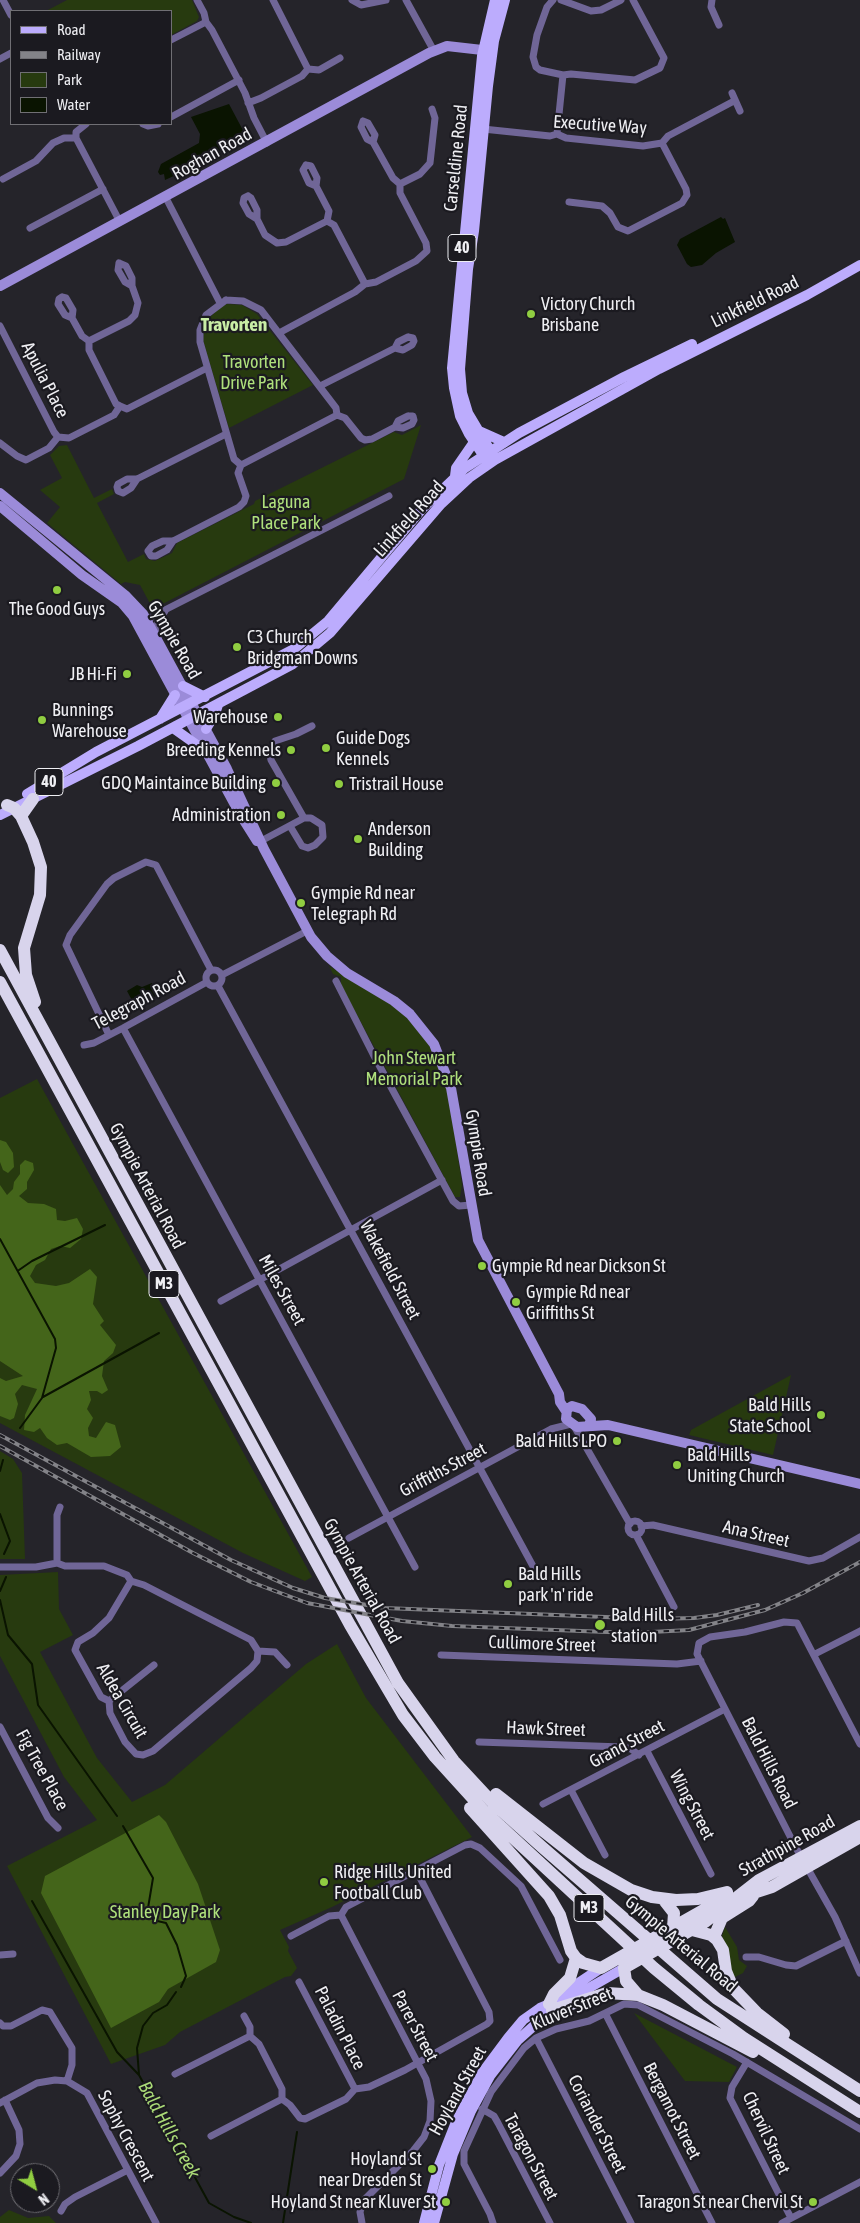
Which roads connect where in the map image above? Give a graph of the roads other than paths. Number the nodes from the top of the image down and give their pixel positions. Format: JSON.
{"nodes":[{"id":1,"x":3,"y":0,"type":"edge"},
{"id":2,"x":197,"y":0,"type":"edge"},
{"id":3,"x":273,"y":0,"type":"edge"},
{"id":4,"x":352,"y":0,"type":"edge"},
{"id":5,"x":386,"y":0,"type":"edge"},
{"id":6,"x":406,"y":0,"type":"edge"},
{"id":7,"x":495,"y":0,"type":"edge"},
{"id":8,"x":506,"y":0,"type":"edge"},
{"id":9,"x":553,"y":0,"type":"edge"},
{"id":10,"x":561,"y":0,"type":"edge"},
{"id":11,"x":620,"y":0,"type":"edge"},
{"id":12,"x":633,"y":0,"type":"edge"},
{"id":13,"x":712,"y":0,"type":"edge"},
{"id":14,"x":10,"y":13,"type":"edge"},
{"id":15,"x":206,"y":22,"type":"junction"},
{"id":16,"x":720,"y":25,"type":"dead end"},
{"id":17,"x":172,"y":39,"type":"edge"},
{"id":18,"x":437,"y":51,"type":"junction"},
{"id":19,"x":487,"y":53,"type":"junction"},
{"id":20,"x":340,"y":58,"type":"dead end"},
{"id":21,"x":308,"y":69,"type":"junction"},
{"id":22,"x":563,"y":75,"type":"junction"},
{"id":23,"x":239,"y":80,"type":"junction"},
{"id":24,"x":248,"y":103,"type":"junction"},
{"id":25,"x":432,"y":109,"type":"dead end"},
{"id":26,"x":740,"y":111,"type":"dead end"},
{"id":27,"x":172,"y":116,"type":"edge"},
{"id":28,"x":85,"y":125,"type":"edge"},
{"id":29,"x":483,"y":128,"type":"junction"},
{"id":30,"x":557,"y":134,"type":"junction"},
{"id":31,"x":76,"y":138,"type":"junction"},
{"id":32,"x":373,"y":142,"type":"dead end"},
{"id":33,"x":267,"y":143,"type":"junction"},
{"id":34,"x":662,"y":143,"type":"junction"},
{"id":35,"x":3,"y":179,"type":"dead end"},
{"id":36,"x":400,"y":184,"type":"junction"},
{"id":37,"x":316,"y":186,"type":"dead end"},
{"id":38,"x":103,"y":190,"type":"junction"},
{"id":39,"x":166,"y":198,"type":"junction"},
{"id":40,"x":569,"y":202,"type":"dead end"},
{"id":41,"x":257,"y":219,"type":"dead end"},
{"id":42,"x":327,"y":221,"type":"junction"},
{"id":43,"x":120,"y":222,"type":"junction"},
{"id":44,"x":30,"y":228,"type":"dead end"},
{"id":45,"x":860,"y":264,"type":"edge"},
{"id":46,"x":365,"y":284,"type":"junction"},
{"id":47,"x":0,"y":286,"type":"edge"},
{"id":48,"x":132,"y":286,"type":"dead end"},
{"id":49,"x":220,"y":303,"type":"junction"},
{"id":50,"x":72,"y":318,"type":"dead end"},
{"id":51,"x":0,"y":326,"type":"edge"},
{"id":52,"x":278,"y":332,"type":"junction"},
{"id":53,"x":89,"y":342,"type":"junction"},
{"id":54,"x":395,"y":348,"type":"dead end"},
{"id":55,"x":207,"y":368,"type":"junction"},
{"id":56,"x":320,"y":386,"type":"junction"},
{"id":57,"x":120,"y":406,"type":"junction"},
{"id":58,"x":337,"y":416,"type":"junction"},
{"id":59,"x":395,"y":427,"type":"dead end"},
{"id":60,"x":476,"y":430,"type":"junction"},
{"id":61,"x":226,"y":434,"type":"junction"},
{"id":62,"x":58,"y":437,"type":"junction"},
{"id":63,"x":474,"y":442,"type":"junction"},
{"id":64,"x":504,"y":442,"type":"junction"},
{"id":65,"x":0,"y":443,"type":"edge"},
{"id":66,"x":489,"y":457,"type":"junction"},
{"id":67,"x":241,"y":465,"type":"junction"},
{"id":68,"x":454,"y":477,"type":"junction"},
{"id":69,"x":137,"y":479,"type":"dead end"},
{"id":70,"x":0,"y":493,"type":"edge"},
{"id":71,"x":389,"y":496,"type":"dead end"},
{"id":72,"x":0,"y":506,"type":"edge"},
{"id":73,"x":173,"y":541,"type":"dead end"},
{"id":74,"x":166,"y":611,"type":"junction"},
{"id":75,"x":148,"y":620,"type":"junction"},
{"id":76,"x":142,"y":630,"type":"junction"},
{"id":77,"x":155,"y":632,"type":"junction"},
{"id":78,"x":183,"y":686,"type":"junction"},
{"id":79,"x":175,"y":695,"type":"junction"},
{"id":80,"x":205,"y":697,"type":"junction"},
{"id":81,"x":192,"y":703,"type":"junction"},
{"id":82,"x":218,"y":705,"type":"junction"},
{"id":83,"x":182,"y":709,"type":"junction"},
{"id":84,"x":193,"y":717,"type":"junction"},
{"id":85,"x":160,"y":719,"type":"junction"},
{"id":86,"x":312,"y":726,"type":"dead end"},
{"id":87,"x":173,"y":728,"type":"junction"},
{"id":88,"x":206,"y":729,"type":"junction"},
{"id":89,"x":204,"y":747,"type":"junction"},
{"id":90,"x":33,"y":800,"type":"joint"},
{"id":91,"x":8,"y":810,"type":"edge"},
{"id":92,"x":304,"y":818,"type":"junction"},
{"id":93,"x":290,"y":826,"type":"junction"},
{"id":94,"x":263,"y":845,"type":"junction"},
{"id":95,"x":307,"y":930,"type":"junction"},
{"id":96,"x":0,"y":950,"type":"edge"},
{"id":97,"x":211,"y":970,"type":"junction"},
{"id":98,"x":222,"y":975,"type":"junction"},
{"id":99,"x":336,"y":981,"type":"dead end"},
{"id":100,"x":0,"y":982,"type":"edge"},
{"id":101,"x":207,"y":982,"type":"junction"},
{"id":102,"x":218,"y":986,"type":"junction"},
{"id":103,"x":40,"y":1024,"type":"junction"},
{"id":104,"x":123,"y":1028,"type":"junction"},
{"id":105,"x":110,"y":1035,"type":"junction"},
{"id":106,"x":84,"y":1045,"type":"dead end"},
{"id":107,"x":442,"y":1180,"type":"junction"},
{"id":108,"x":470,"y":1205,"type":"junction"},
{"id":109,"x":351,"y":1230,"type":"junction"},
{"id":110,"x":259,"y":1280,"type":"junction"},
{"id":111,"x":221,"y":1301,"type":"dead end"},
{"id":112,"x":569,"y":1417,"type":"junction"},
{"id":113,"x":588,"y":1423,"type":"junction"},
{"id":114,"x":585,"y":1443,"type":"junction"},
{"id":115,"x":480,"y":1467,"type":"junction"},
{"id":116,"x":860,"y":1484,"type":"edge"},
{"id":117,"x":60,"y":1507,"type":"dead end"},
{"id":118,"x":388,"y":1516,"type":"junction"},
{"id":119,"x":630,"y":1524,"type":"junction"},
{"id":120,"x":641,"y":1526,"type":"junction"},
{"id":121,"x":636,"y":1535,"type":"junction"},
{"id":122,"x":860,"y":1537,"type":"edge"},
{"id":123,"x":350,"y":1538,"type":"dead end"},
{"id":124,"x":57,"y":1563,"type":"junction"},
{"id":125,"x":415,"y":1567,"type":"dead end"},
{"id":126,"x":0,"y":1568,"type":"edge"},
{"id":127,"x":534,"y":1568,"type":"dead end"},
{"id":128,"x":130,"y":1581,"type":"junction"},
{"id":129,"x":674,"y":1607,"type":"dead end"},
{"id":130,"x":860,"y":1631,"type":"edge"},
{"id":131,"x":258,"y":1651,"type":"junction"},
{"id":132,"x":814,"y":1654,"type":"junction"},
{"id":133,"x":441,"y":1655,"type":"dead end"},
{"id":134,"x":701,"y":1661,"type":"junction"},
{"id":135,"x":154,"y":1665,"type":"dead end"},
{"id":136,"x":287,"y":1665,"type":"dead end"},
{"id":137,"x":108,"y":1701,"type":"junction"},
{"id":138,"x":725,"y":1710,"type":"junction"},
{"id":139,"x":403,"y":1715,"type":"junction"},
{"id":140,"x":0,"y":1727,"type":"edge"},
{"id":141,"x":857,"y":1730,"type":"edge"},
{"id":142,"x":479,"y":1742,"type":"dead end"},
{"id":143,"x":860,"y":1744,"type":"edge"},
{"id":144,"x":445,"y":1748,"type":"junction"},
{"id":145,"x":647,"y":1751,"type":"junction"},
{"id":146,"x":639,"y":1755,"type":"junction"},
{"id":147,"x":571,"y":1790,"type":"junction"},
{"id":148,"x":543,"y":1804,"type":"dead end"},
{"id":149,"x":860,"y":1826,"type":"edge"},
{"id":150,"x":58,"y":1828,"type":"dead end"},
{"id":151,"x":860,"y":1837,"type":"edge"},
{"id":152,"x":605,"y":1854,"type":"dead end"},
{"id":153,"x":804,"y":1861,"type":"junction"},
{"id":154,"x":416,"y":1870,"type":"junction"},
{"id":155,"x":711,"y":1874,"type":"dead end"},
{"id":156,"x":752,"y":1890,"type":"junction"},
{"id":157,"x":663,"y":1899,"type":"junction"},
{"id":158,"x":733,"y":1899,"type":"junction"},
{"id":159,"x":341,"y":1915,"type":"junction"},
{"id":160,"x":692,"y":1930,"type":"junction"},
{"id":161,"x":668,"y":1935,"type":"junction"},
{"id":162,"x":291,"y":1936,"type":"dead end"},
{"id":163,"x":714,"y":1937,"type":"junction"},
{"id":164,"x":846,"y":1941,"type":"junction"},
{"id":165,"x":13,"y":1954,"type":"dead end"},
{"id":166,"x":0,"y":1955,"type":"edge"},
{"id":167,"x":746,"y":1957,"type":"dead end"},
{"id":168,"x":576,"y":1958,"type":"junction"},
{"id":169,"x":560,"y":1960,"type":"dead end"},
{"id":170,"x":626,"y":1963,"type":"junction"},
{"id":171,"x":601,"y":1968,"type":"junction"},
{"id":172,"x":860,"y":1973,"type":"edge"},
{"id":173,"x":299,"y":1982,"type":"dead end"},
{"id":174,"x":638,"y":1995,"type":"junction"},
{"id":175,"x":562,"y":1999,"type":"junction"},
{"id":176,"x":551,"y":2007,"type":"junction"},
{"id":177,"x":605,"y":2013,"type":"junction"},
{"id":178,"x":244,"y":2016,"type":"dead end"},
{"id":179,"x":0,"y":2023,"type":"edge"},
{"id":180,"x":250,"y":2036,"type":"junction"},
{"id":181,"x":536,"y":2038,"type":"junction"},
{"id":182,"x":747,"y":2062,"type":"junction"},
{"id":183,"x":417,"y":2063,"type":"junction"},
{"id":184,"x":829,"y":2070,"type":"junction"},
{"id":185,"x":801,"y":2073,"type":"junction"},
{"id":186,"x":174,"y":2074,"type":"dead end"},
{"id":187,"x":67,"y":2081,"type":"junction"},
{"id":188,"x":355,"y":2089,"type":"junction"},
{"id":189,"x":860,"y":2091,"type":"edge"},
{"id":190,"x":282,"y":2099,"type":"junction"},
{"id":191,"x":2,"y":2102,"type":"edge"},
{"id":192,"x":482,"y":2109,"type":"junction"},
{"id":193,"x":860,"y":2112,"type":"edge"},
{"id":194,"x":860,"y":2129,"type":"edge"},
{"id":195,"x":211,"y":2136,"type":"dead end"},
{"id":196,"x":128,"y":2170,"type":"junction"},
{"id":197,"x":0,"y":2173,"type":"edge"},
{"id":198,"x":860,"y":2182,"type":"edge"},
{"id":199,"x":61,"y":2211,"type":"dead end"},
{"id":200,"x":791,"y":2218,"type":"junction"},
{"id":201,"x":437,"y":2221,"type":"edge"},
{"id":202,"x":156,"y":2223,"type":"edge"},
{"id":203,"x":362,"y":2223,"type":"edge"},
{"id":204,"x":424,"y":2223,"type":"edge"},
{"id":205,"x":493,"y":2223,"type":"edge"},
{"id":206,"x":550,"y":2223,"type":"edge"},
{"id":207,"x":631,"y":2223,"type":"edge"},
{"id":208,"x":712,"y":2223,"type":"edge"},
{"id":209,"x":782,"y":2223,"type":"edge"}],
"edges":[{"from":1,"to":14,"type":"street"},
{"from":2,"to":15,"type":"street"},
{"from":3,"to":21,"type":"street"},
{"from":4,"to":5,"type":"street"},
{"from":6,"to":18,"type":"street"},
{"from":7,"to":19,"type":"main road","number":"40"},
{"from":8,"to":19,"type":"main road","number":"40"},
{"from":9,"to":22,"type":"street"},
{"from":10,"to":11,"type":"street"},
{"from":12,"to":22,"type":"street"},
{"from":13,"to":16,"type":"street"},
{"from":15,"to":17,"type":"street"},
{"from":15,"to":23,"type":"street"},
{"from":18,"to":19,"type":"main road","name":"Roghan Road"},
{"from":18,"to":33,"type":"main road","name":"Roghan Road"},
{"from":19,"to":29,"type":"main road","name":"Carseldine Road","number":"40"},
{"from":19,"to":63,"type":"main road","name":"Carseldine Road","number":"40"},
{"from":20,"to":21,"type":"street"},
{"from":21,"to":24,"type":"street"},
{"from":22,"to":30,"type":"street"},
{"from":23,"to":24,"type":"street"},
{"from":23,"to":27,"type":"street"},
{"from":24,"to":33,"type":"street"},
{"from":25,"to":36,"type":"street"},
{"from":26,"to":34,"type":"street","name":"Executive Way"},
{"from":28,"to":31,"type":"street"},
{"from":29,"to":30,"type":"street","name":"Executive Way"},
{"from":29,"to":60,"type":"main road","name":"Carseldine Road","number":"40"},
{"from":30,"to":34,"type":"street","name":"Executive Way"},
{"from":31,"to":35,"type":"street"},
{"from":31,"to":38,"type":"street"},
{"from":32,"to":36,"type":"street"},
{"from":33,"to":39,"type":"main road","name":"Roghan Road"},
{"from":34,"to":40,"type":"street"},
{"from":36,"to":46,"type":"street"},
{"from":37,"to":42,"type":"street"},
{"from":38,"to":43,"type":"street"},
{"from":38,"to":44,"type":"street"},
{"from":39,"to":43,"type":"main road","name":"Roghan Road"},
{"from":39,"to":49,"type":"street"},
{"from":41,"to":42,"type":"street"},
{"from":42,"to":46,"type":"street"},
{"from":43,"to":47,"type":"main road","name":"Roghan Road"},
{"from":45,"to":64,"type":"main road","name":"Linkfield Road"},
{"from":45,"to":66,"type":"main road","name":"Linkfield Road"},
{"from":46,"to":52,"type":"street"},
{"from":48,"to":53,"type":"street"},
{"from":49,"to":52,"type":"street"},
{"from":49,"to":55,"type":"street"},
{"from":50,"to":53,"type":"street"},
{"from":51,"to":62,"type":"street","name":"Apulia Place"},
{"from":52,"to":56,"type":"street"},
{"from":53,"to":57,"type":"street"},
{"from":54,"to":56,"type":"street"},
{"from":55,"to":57,"type":"street"},
{"from":55,"to":61,"type":"street"},
{"from":56,"to":58,"type":"street"},
{"from":57,"to":62,"type":"street","name":"Apulia Place"},
{"from":58,"to":59,"type":"street"},
{"from":58,"to":67,"type":"street"},
{"from":60,"to":64,"type":"main road"},
{"from":60,"to":66,"type":"main road","name":"Carseldine Road","number":"40"},
{"from":61,"to":67,"type":"street"},
{"from":61,"to":69,"type":"street"},
{"from":62,"to":65,"type":"street"},
{"from":63,"to":66,"type":"main road","name":"Carseldine Road","number":"40"},
{"from":63,"to":68,"type":"main road","number":"40"},
{"from":64,"to":66,"type":"main road","name":"Linkfield Road"},
{"from":66,"to":68,"type":"main road","name":"Linkfield Road","number":"40"},
{"from":66,"to":82,"type":"main road","name":"Linkfield Road","number":"40"},
{"from":67,"to":73,"type":"street"},
{"from":68,"to":80,"type":"main road","name":"Linkfield Road","number":"40"},
{"from":70,"to":75,"type":"main road","name":"Gympie Road"},
{"from":71,"to":74,"type":"street"},
{"from":72,"to":76,"type":"main road","name":"Gympie Road"},
{"from":74,"to":75,"type":"street"},
{"from":74,"to":77,"type":"street"},
{"from":75,"to":76,"type":"street"},
{"from":75,"to":77,"type":"main road","name":"Gympie Road"},
{"from":76,"to":79,"type":"main road","name":"Gympie Road"},
{"from":77,"to":78,"type":"main road","name":"Gympie Road"},
{"from":78,"to":80,"type":"main road"},
{"from":78,"to":81,"type":"main road","name":"Gympie Road"},
{"from":79,"to":83,"type":"main road","name":"Gympie Road"},
{"from":79,"to":85,"type":"main road"},
{"from":80,"to":81,"type":"main road","name":"Linkfield Road","number":"40"},
{"from":81,"to":83,"type":"main road","name":"Linkfield Road","number":"40"},
{"from":81,"to":84,"type":"main road","name":"Gympie Road"},
{"from":82,"to":84,"type":"main road","name":"Linkfield Road","number":"40"},
{"from":82,"to":88,"type":"main road"},
{"from":83,"to":84,"type":"main road","name":"Gympie Road"},
{"from":83,"to":85,"type":"main road","name":"Linkfield Road","number":"40"},
{"from":84,"to":87,"type":"main road","name":"Linkfield Road","number":"40"},
{"from":84,"to":88,"type":"main road","name":"Gympie Road"},
{"from":84,"to":89,"type":"main road","name":"Gympie Road"},
{"from":85,"to":91,"type":"main road","name":"Linkfield Road","number":"40"},
{"from":86,"to":92,"type":"street"},
{"from":87,"to":89,"type":"main road"},
{"from":87,"to":90,"type":"main road","name":"Linkfield Road","number":"40"},
{"from":88,"to":94,"type":"main road","name":"Gympie Road"},
{"from":89,"to":94,"type":"main road","name":"Gympie Road"},
{"from":90,"to":91,"type":"highway"},
{"from":91,"to":103,"type":"highway"},
{"from":92,"to":93,"type":"street"},
{"from":92,"to":93,"type":"street"},
{"from":93,"to":94,"type":"street"},
{"from":94,"to":95,"type":"main road","name":"Gympie Road"},
{"from":95,"to":98,"type":"street"},
{"from":95,"to":108,"type":"main road","name":"Gympie Road"},
{"from":96,"to":103,"type":"highway","name":"Gympie Arterial Road","number":"M3"},
{"from":97,"to":98,"type":"street"},
{"from":97,"to":101,"type":"street"},
{"from":97,"to":105,"type":"street"},
{"from":98,"to":102,"type":"street"},
{"from":99,"to":107,"type":"street"},
{"from":100,"to":139,"type":"highway","name":"Gympie Arterial Road","number":"M3"},
{"from":101,"to":102,"type":"street"},
{"from":101,"to":104,"type":"street","name":"Telegraph Road"},
{"from":102,"to":109,"type":"street","name":"Wakefield Street"},
{"from":103,"to":144,"type":"highway","name":"Gympie Arterial Road","number":"M3"},
{"from":104,"to":105,"type":"street","name":"Telegraph Road"},
{"from":104,"to":110,"type":"street","name":"Miles Street"},
{"from":105,"to":106,"type":"street","name":"Telegraph Road"},
{"from":107,"to":108,"type":"street"},
{"from":107,"to":109,"type":"street"},
{"from":108,"to":112,"type":"main road","name":"Gympie Road"},
{"from":109,"to":110,"type":"street"},
{"from":109,"to":115,"type":"street","name":"Wakefield Street"},
{"from":110,"to":111,"type":"street"},
{"from":110,"to":118,"type":"street","name":"Miles Street"},
{"from":112,"to":113,"type":"main road"},
{"from":112,"to":113,"type":"main road"},
{"from":112,"to":114,"type":"street"},
{"from":112,"to":115,"type":"street","name":"Griffiths Street"},
{"from":113,"to":114,"type":"street"},
{"from":113,"to":116,"type":"main road"},
{"from":114,"to":119,"type":"street"},
{"from":115,"to":118,"type":"street","name":"Griffiths Street"},
{"from":115,"to":127,"type":"street","name":"Wakefield Street"},
{"from":117,"to":124,"type":"street"},
{"from":118,"to":123,"type":"street","name":"Griffiths Street"},
{"from":118,"to":125,"type":"street","name":"Miles Street"},
{"from":119,"to":120,"type":"street"},
{"from":119,"to":121,"type":"street"},
{"from":120,"to":121,"type":"street"},
{"from":120,"to":122,"type":"street","name":"Ana Street"},
{"from":121,"to":129,"type":"street"},
{"from":124,"to":126,"type":"street"},
{"from":124,"to":128,"type":"street"},
{"from":128,"to":131,"type":"street"},
{"from":128,"to":137,"type":"street","name":"Aldea Circuit"},
{"from":130,"to":132,"type":"street"},
{"from":131,"to":136,"type":"street"},
{"from":131,"to":137,"type":"street","name":"Aldea Circuit"},
{"from":132,"to":134,"type":"street","name":"Bald Hills Road"},
{"from":132,"to":141,"type":"street"},
{"from":133,"to":134,"type":"street","name":"Cullimore Street"},
{"from":134,"to":138,"type":"street","name":"Bald Hills Road"},
{"from":135,"to":137,"type":"street"},
{"from":138,"to":145,"type":"street","name":"Grand Street"},
{"from":138,"to":153,"type":"street","name":"Bald Hills Road"},
{"from":139,"to":168,"type":"highway"},
{"from":139,"to":185,"type":"highway","name":"Gympie Arterial Road","number":"M3"},
{"from":140,"to":150,"type":"street","name":"Fig Tree Place"},
{"from":141,"to":143,"type":"street"},
{"from":142,"to":146,"type":"street","name":"Hawk Street"},
{"from":144,"to":157,"type":"highway"},
{"from":144,"to":184,"type":"highway","name":"Gympie Arterial Road","number":"M3"},
{"from":145,"to":146,"type":"street","name":"Grand Street"},
{"from":145,"to":155,"type":"street","name":"Wing Street"},
{"from":146,"to":147,"type":"street","name":"Grand Street"},
{"from":147,"to":148,"type":"street","name":"Grand Street"},
{"from":147,"to":152,"type":"street"},
{"from":149,"to":153,"type":"highway","name":"Strathpine Road"},
{"from":151,"to":153,"type":"highway","name":"Strathpine Road"},
{"from":153,"to":156,"type":"highway","name":"Strathpine Road"},
{"from":153,"to":164,"type":"street","name":"Bald Hills Road"},
{"from":154,"to":159,"type":"street"},
{"from":154,"to":169,"type":"street"},
{"from":154,"to":183,"type":"street"},
{"from":156,"to":157,"type":"highway"},
{"from":156,"to":158,"type":"highway","name":"Strathpine Road"},
{"from":156,"to":163,"type":"highway"},
{"from":157,"to":161,"type":"highway"},
{"from":158,"to":160,"type":"highway","name":"Strathpine Road"},
{"from":158,"to":161,"type":"highway","name":"Strathpine Road"},
{"from":159,"to":162,"type":"street"},
{"from":159,"to":183,"type":"street","name":"Parer Street"},
{"from":160,"to":161,"type":"highway","name":"Strathpine Road"},
{"from":160,"to":163,"type":"highway"},
{"from":161,"to":170,"type":"highway","name":"Strathpine Road"},
{"from":163,"to":184,"type":"highway"},
{"from":164,"to":167,"type":"street"},
{"from":164,"to":172,"type":"street","name":"Bald Hills Road"},
{"from":165,"to":166,"type":"street"},
{"from":168,"to":171,"type":"highway"},
{"from":168,"to":176,"type":"highway"},
{"from":170,"to":171,"type":"highway","name":"Strathpine Road"},
{"from":170,"to":174,"type":"highway"},
{"from":170,"to":175,"type":"main road","name":"Strathpine Road"},
{"from":171,"to":175,"type":"main road","name":"Strathpine Road"},
{"from":173,"to":188,"type":"street","name":"Paladin Place"},
{"from":174,"to":176,"type":"highway"},
{"from":174,"to":185,"type":"highway"},
{"from":175,"to":176,"type":"main road","name":"Hoyland Street"},
{"from":176,"to":201,"type":"main road","name":"Hoyland Street"},
{"from":176,"to":204,"type":"main road","name":"Hoyland Street"},
{"from":177,"to":181,"type":"street","name":"Kluver Street"},
{"from":177,"to":182,"type":"street","name":"Kluver Street"},
{"from":177,"to":208,"type":"street","name":"Bergamot Street"},
{"from":178,"to":180,"type":"street"},
{"from":179,"to":187,"type":"street"},
{"from":180,"to":186,"type":"street"},
{"from":180,"to":190,"type":"street"},
{"from":181,"to":192,"type":"street","name":"Kluver Street"},
{"from":181,"to":207,"type":"street","name":"Coriander Street"},
{"from":182,"to":194,"type":"street","name":"Kluver Street"},
{"from":182,"to":200,"type":"street","name":"Chervil Street"},
{"from":183,"to":188,"type":"street"},
{"from":183,"to":203,"type":"street","name":"Parer Street"},
{"from":184,"to":189,"type":"highway","name":"Gympie Arterial Road","number":"M3"},
{"from":185,"to":193,"type":"highway","name":"Gympie Arterial Road","number":"M3"},
{"from":187,"to":191,"type":"street"},
{"from":187,"to":196,"type":"street","name":"Sophy Crescent"},
{"from":188,"to":190,"type":"street"},
{"from":190,"to":195,"type":"street"},
{"from":191,"to":197,"type":"street"},
{"from":192,"to":205,"type":"street","name":"Kluver Street"},
{"from":192,"to":206,"type":"street","name":"Taragon Street"},
{"from":196,"to":199,"type":"street"},
{"from":196,"to":202,"type":"street","name":"Sophy Crescent"},
{"from":198,"to":200,"type":"street"},
{"from":200,"to":209,"type":"street"}]}
